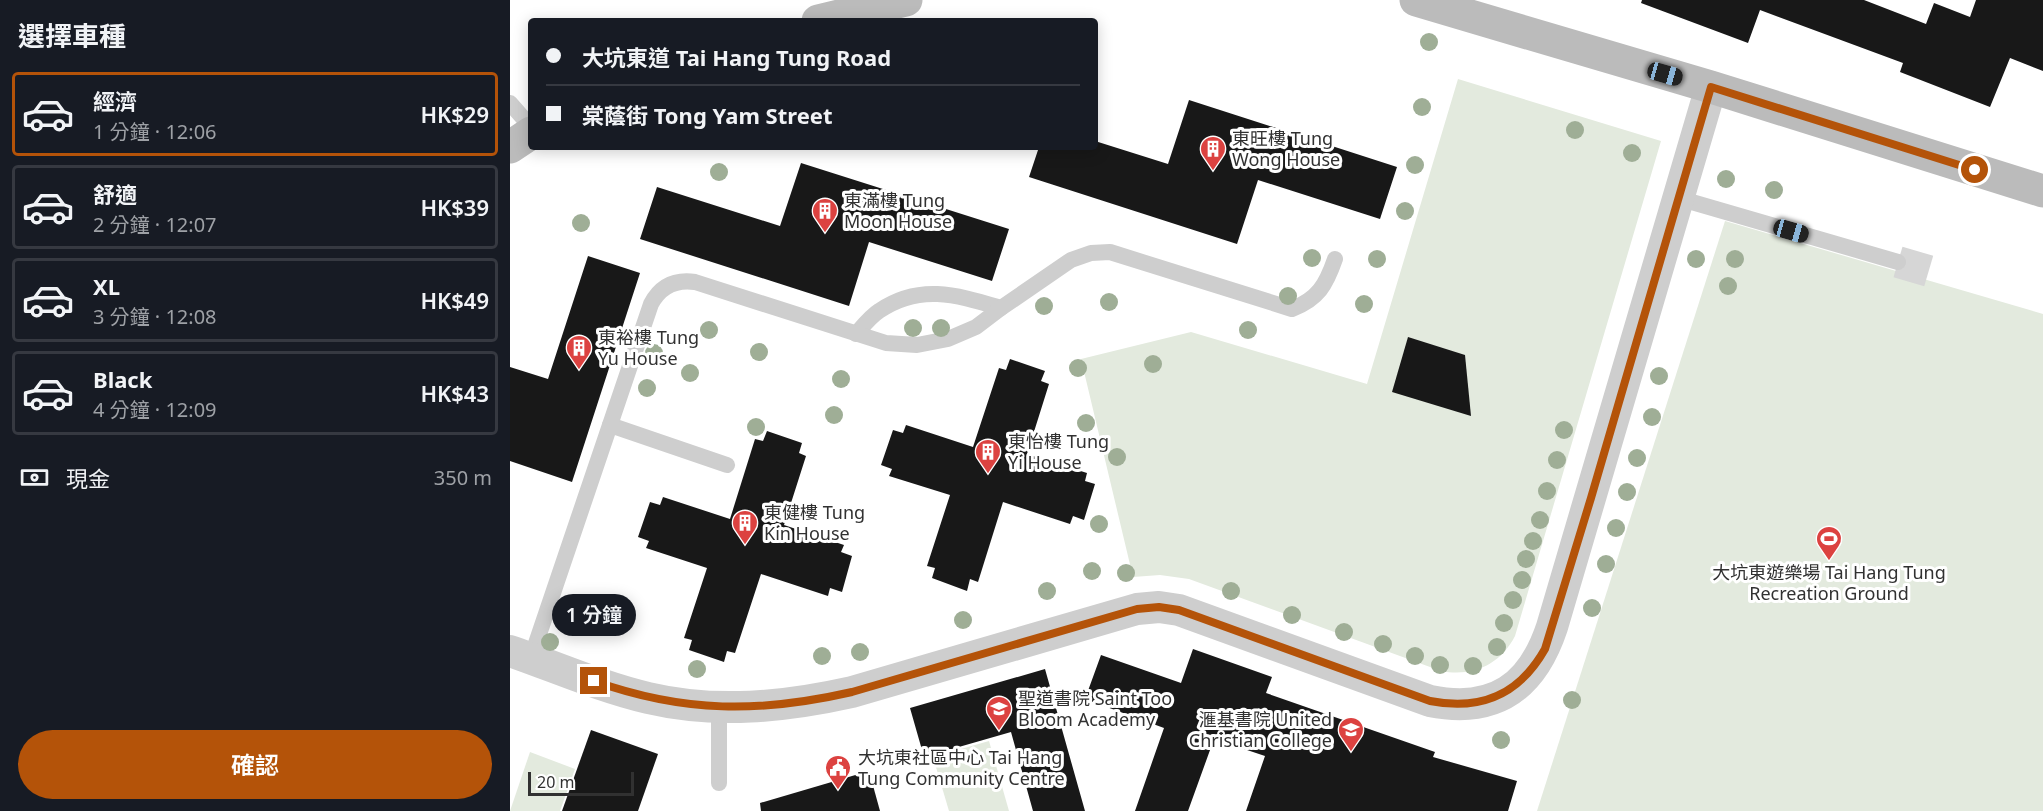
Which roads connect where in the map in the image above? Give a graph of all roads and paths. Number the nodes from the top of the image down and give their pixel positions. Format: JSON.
{"nodes":[{"id":1,"x":906,"y":0,"type":"edge"},
{"id":2,"x":1416,"y":0,"type":"edge"},
{"id":3,"x":831,"y":18,"type":"edge"},
{"id":4,"x":1711,"y":87,"type":"junction"},
{"id":5,"x":510,"y":103,"type":"edge"},
{"id":6,"x":528,"y":124,"type":"edge"},
{"id":7,"x":528,"y":135,"type":"edge"},
{"id":8,"x":510,"y":147,"type":"edge"},
{"id":9,"x":2043,"y":192,"type":"edge"},
{"id":10,"x":1678,"y":198,"type":"junction"},
{"id":11,"x":1335,"y":259,"type":"dead end"},
{"id":12,"x":1898,"y":262,"type":"tunnel mouth"},
{"id":13,"x":1000,"y":308,"type":"junction"},
{"id":14,"x":856,"y":334,"type":"junction"},
{"id":15,"x":610,"y":425,"type":"junction"},
{"id":16,"x":727,"y":465,"type":"dead end"},
{"id":17,"x":520,"y":655,"type":"edge"},
{"id":18,"x":718,"y":707,"type":"junction"},
{"id":19,"x":719,"y":783,"type":"dead end"}],
"edges":[{"from":1,"to":3,"type":"main road"},
{"from":2,"to":4,"type":"main road"},
{"from":4,"to":9,"type":"main road"},
{"from":4,"to":10,"type":"street"},
{"from":5,"to":6,"type":"lane"},
{"from":7,"to":8,"type":"main road"},
{"from":10,"to":12,"type":"lane"},
{"from":10,"to":18,"type":"street"},
{"from":11,"to":13,"type":"lane"},
{"from":13,"to":14,"type":"lane"},
{"from":13,"to":14,"type":"lane"},
{"from":14,"to":15,"type":"lane"},
{"from":15,"to":16,"type":"lane"},
{"from":15,"to":17,"type":"lane"},
{"from":17,"to":18,"type":"street"},
{"from":18,"to":19,"type":"lane"}]}
